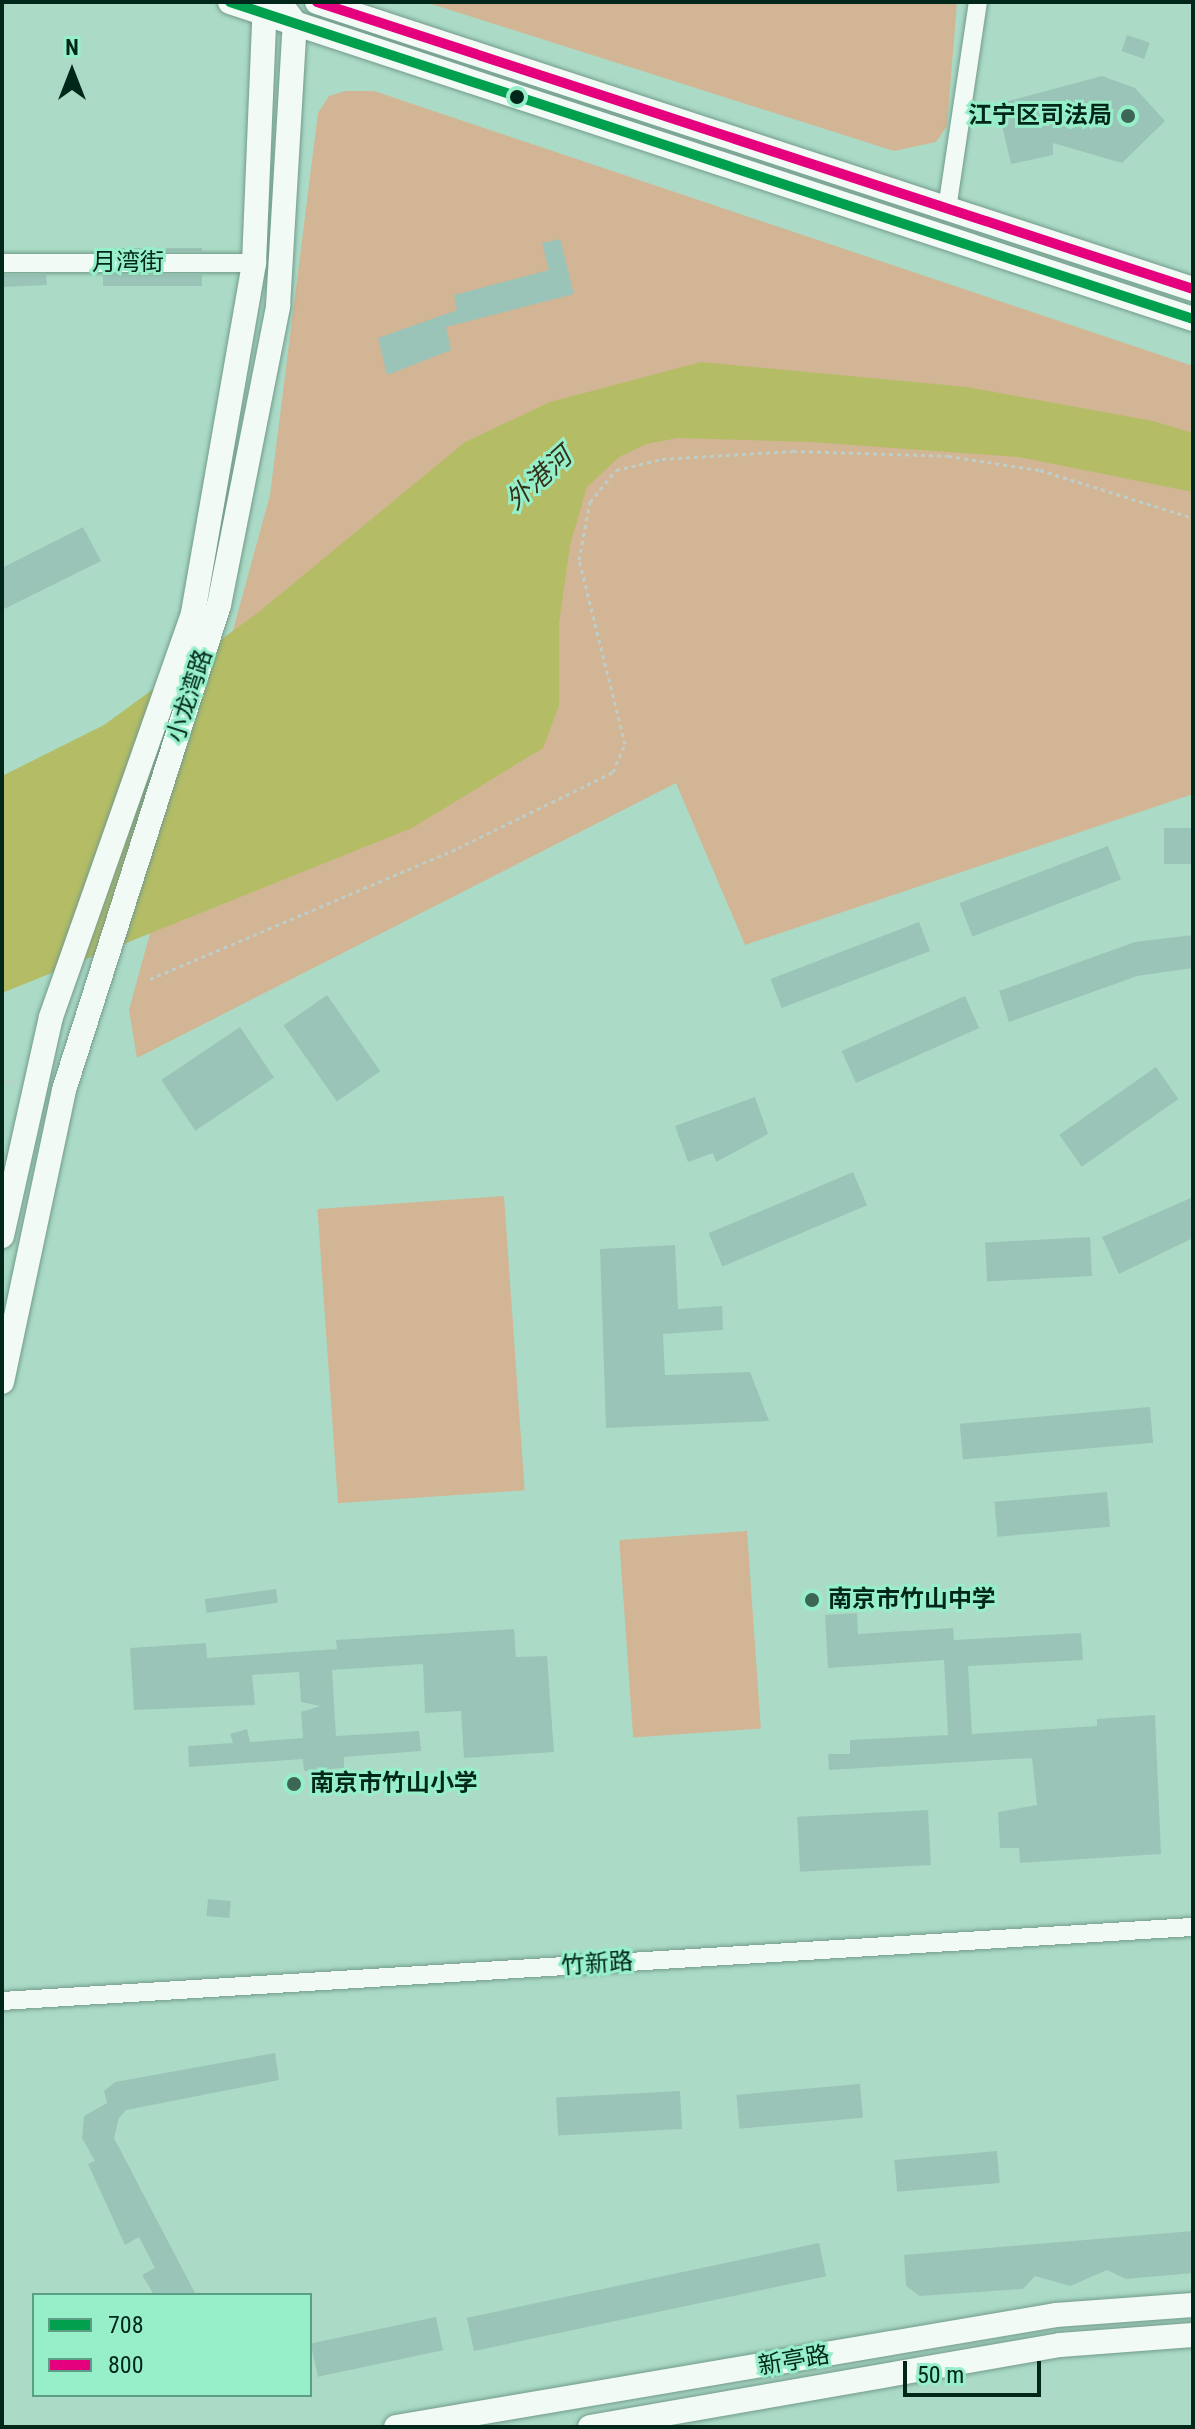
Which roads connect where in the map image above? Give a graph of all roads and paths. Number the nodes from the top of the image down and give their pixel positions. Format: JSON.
{"nodes":[{"id":1,"x":230,"y":2,"type":"edge"},
{"id":2,"x":317,"y":2,"type":"edge"},
{"id":3,"x":978,"y":2,"type":"edge"},
{"id":4,"x":270,"y":6,"type":"edge"},
{"id":5,"x":295,"y":23,"type":"junction"},
{"id":6,"x":947,"y":209,"type":"junction"},
{"id":7,"x":2,"y":263,"type":"edge"},
{"id":8,"x":254,"y":263,"type":"junction"},
{"id":9,"x":1193,"y":289,"type":"edge"},
{"id":10,"x":1193,"y":319,"type":"edge"},
{"id":11,"x":1193,"y":518,"type":"edge"},
{"id":12,"x":150,"y":979,"type":"dead end"},
{"id":13,"x":6,"y":1197,"type":"edge"},
{"id":14,"x":39,"y":1204,"type":"junction"},
{"id":15,"x":2,"y":1236,"type":"edge"},
{"id":16,"x":2,"y":1382,"type":"edge"},
{"id":17,"x":1193,"y":1927,"type":"edge"},
{"id":18,"x":2,"y":2001,"type":"edge"},
{"id":19,"x":1193,"y":2305,"type":"edge"},
{"id":20,"x":1193,"y":2335,"type":"edge"},
{"id":21,"x":396,"y":2427,"type":"edge"},
{"id":22,"x":590,"y":2427,"type":"edge"}],
"edges":[{"from":1,"to":4,"type":"main road"},
{"from":2,"to":6,"type":"main road"},
{"from":3,"to":6,"type":"street"},
{"from":4,"to":5,"type":"main road"},
{"from":4,"to":8,"type":"main road","name":"小龙湾路"},
{"from":5,"to":10,"type":"main road"},
{"from":5,"to":14,"type":"main road","name":"小龙湾路"},
{"from":6,"to":9,"type":"main road"},
{"from":7,"to":8,"type":"street","name":"月湾街"},
{"from":8,"to":13,"type":"main road","name":"小龙湾路"},
{"from":11,"to":12,"type":"path"},
{"from":13,"to":14,"type":"street"},
{"from":13,"to":15,"type":"main road","name":"小龙湾路"},
{"from":14,"to":16,"type":"main road","name":"小龙湾路"},
{"from":17,"to":18,"type":"street","name":"竹新路"},
{"from":19,"to":21,"type":"main road","name":"新亭路"},
{"from":20,"to":22,"type":"main road","name":"新亭路"}]}
